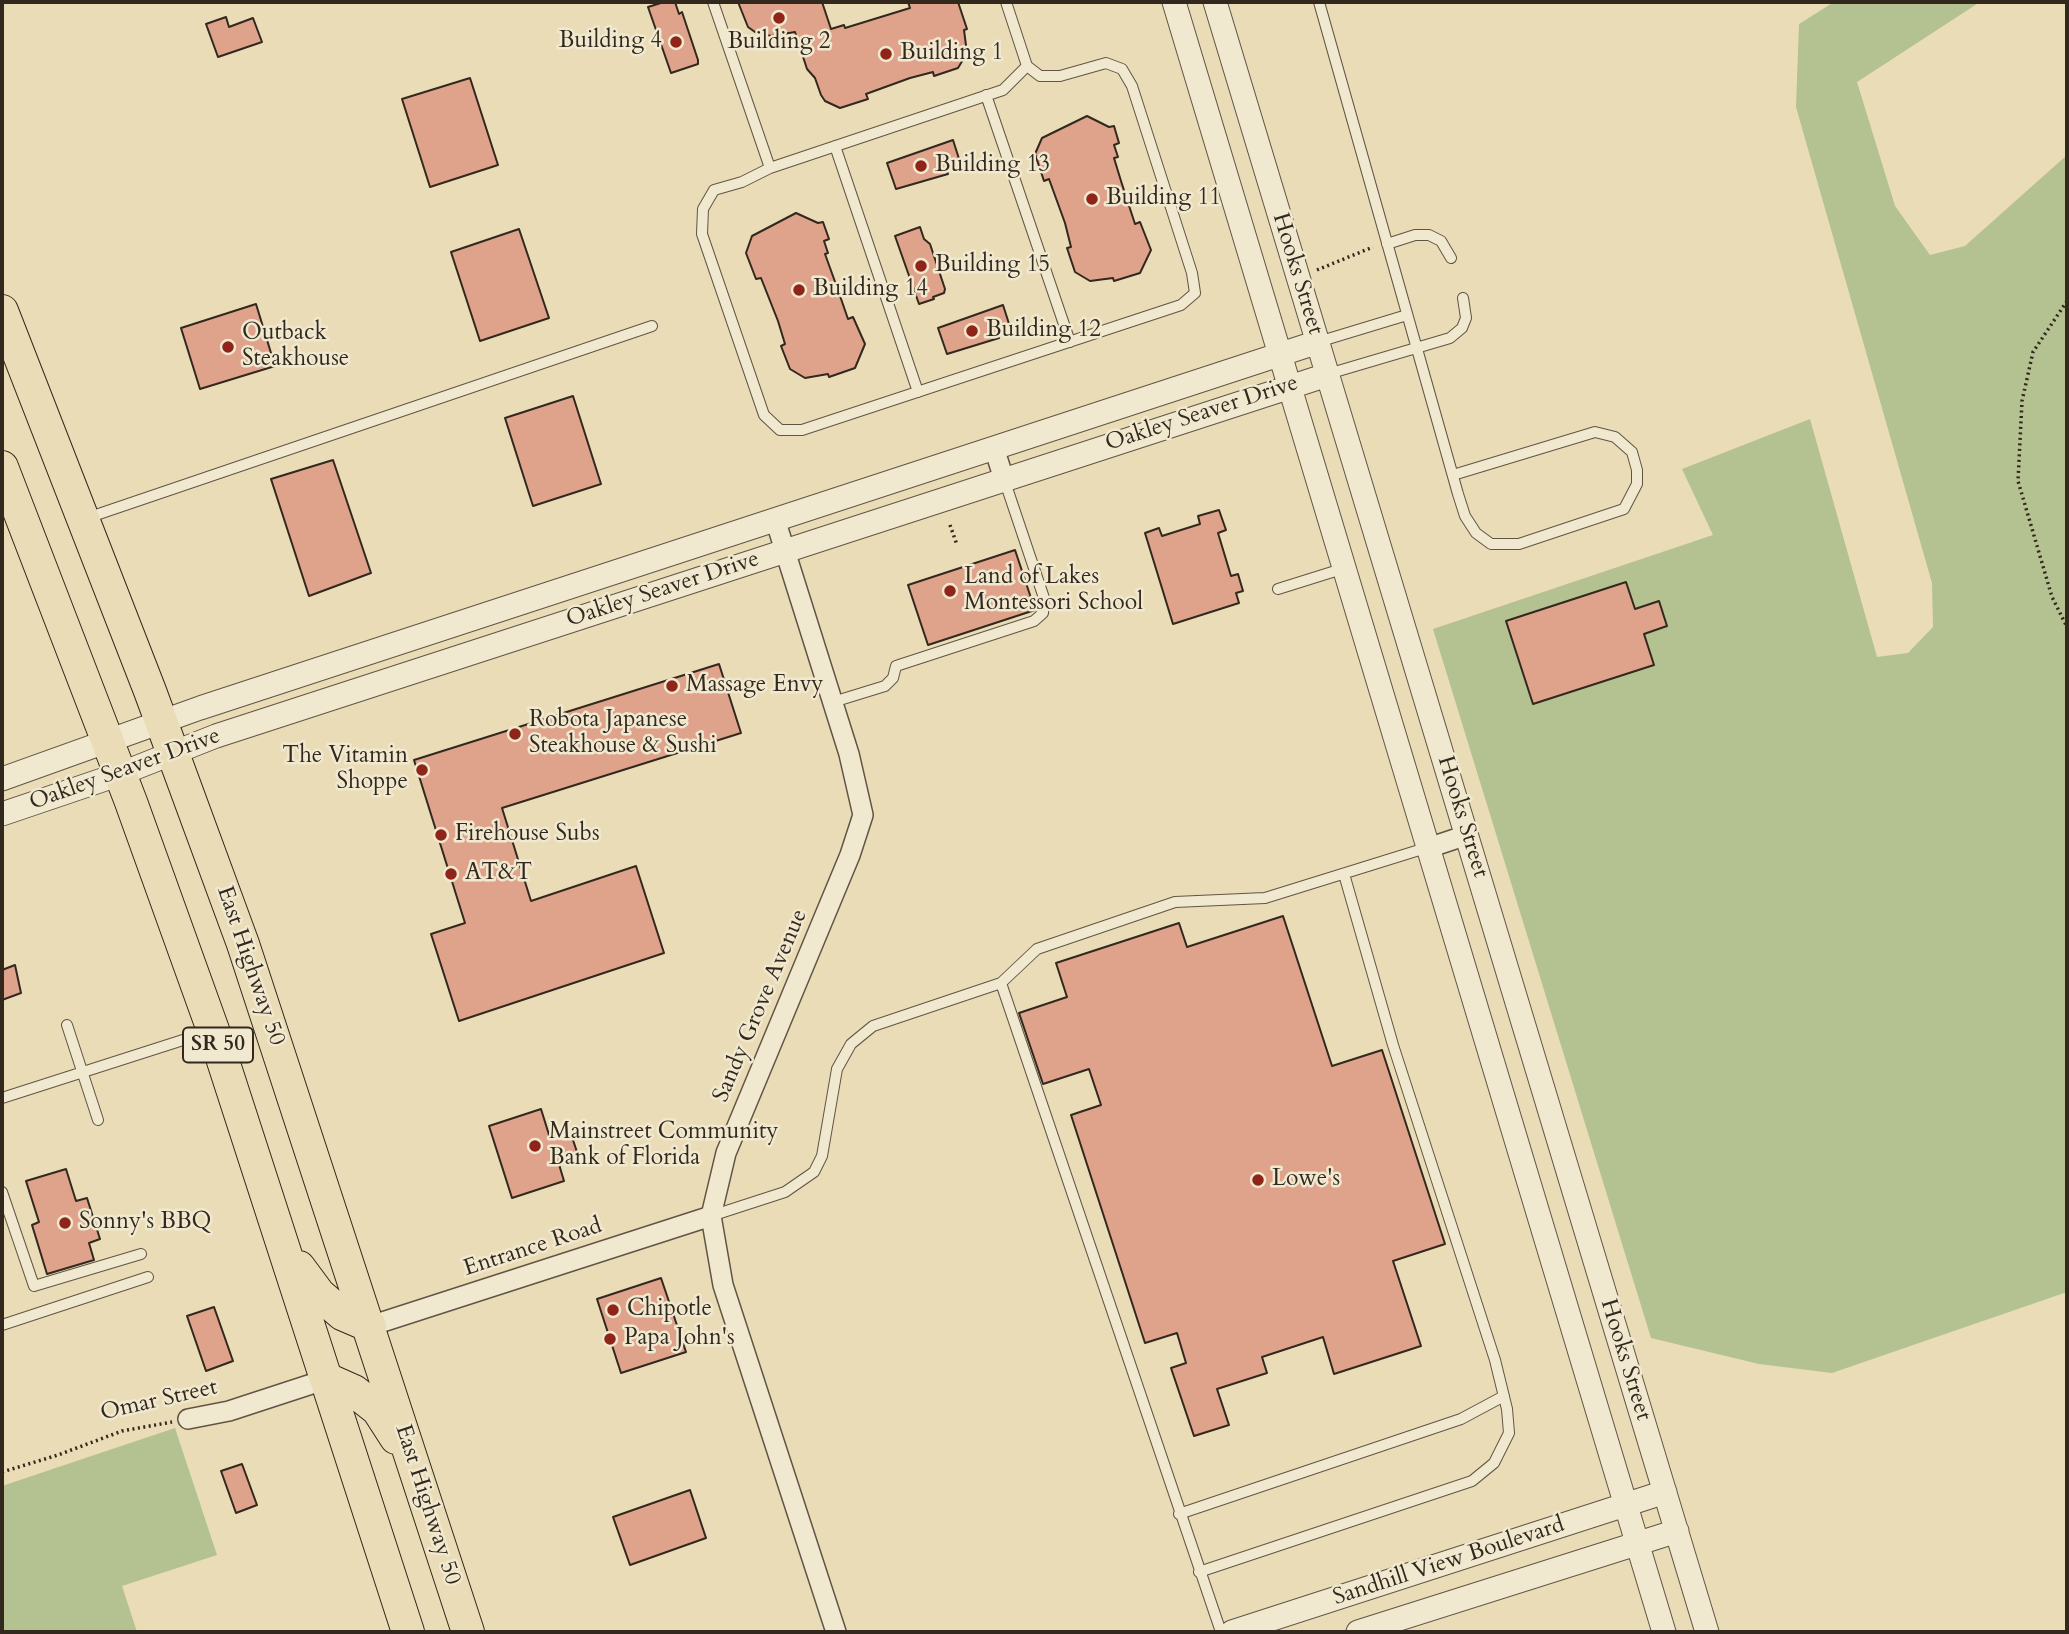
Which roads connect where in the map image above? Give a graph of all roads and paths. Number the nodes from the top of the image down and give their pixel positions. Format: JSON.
{"nodes":[{"id":1,"x":713,"y":2,"type":"edge"},
{"id":2,"x":1006,"y":2,"type":"edge"},
{"id":3,"x":1174,"y":2,"type":"edge"},
{"id":4,"x":1215,"y":2,"type":"edge"},
{"id":5,"x":1319,"y":2,"type":"edge"},
{"id":6,"x":1027,"y":66,"type":"junction"},
{"id":7,"x":986,"y":95,"type":"junction"},
{"id":8,"x":835,"y":146,"type":"junction"},
{"id":9,"x":770,"y":167,"type":"junction"},
{"id":10,"x":1387,"y":244,"type":"junction"},
{"id":11,"x":1373,"y":247,"type":"dead end"},
{"id":12,"x":1451,"y":258,"type":"dead end"},
{"id":13,"x":1317,"y":270,"type":"dead end"},
{"id":14,"x":1463,"y":298,"type":"dead end"},
{"id":15,"x":2067,"y":301,"type":"edge"},
{"id":16,"x":2,"y":311,"type":"edge"},
{"id":17,"x":1407,"y":315,"type":"junction"},
{"id":18,"x":652,"y":326,"type":"dead end"},
{"id":19,"x":1070,"y":342,"type":"junction"},
{"id":20,"x":1318,"y":342,"type":"junction"},
{"id":21,"x":1417,"y":349,"type":"junction"},
{"id":22,"x":1281,"y":355,"type":"junction"},
{"id":23,"x":1328,"y":375,"type":"junction"},
{"id":24,"x":1290,"y":386,"type":"junction"},
{"id":25,"x":918,"y":392,"type":"junction"},
{"id":26,"x":994,"y":448,"type":"junction"},
{"id":27,"x":2,"y":467,"type":"edge"},
{"id":28,"x":1453,"y":475,"type":"junction"},
{"id":29,"x":1004,"y":479,"type":"junction"},
{"id":30,"x":83,"y":519,"type":"junction"},
{"id":31,"x":775,"y":519,"type":"junction"},
{"id":32,"x":950,"y":525,"type":"dead end"},
{"id":33,"x":957,"y":545,"type":"dead end"},
{"id":34,"x":784,"y":550,"type":"junction"},
{"id":35,"x":1345,"y":568,"type":"junction"},
{"id":36,"x":1278,"y":589,"type":"dead end"},
{"id":37,"x":2067,"y":627,"type":"edge"},
{"id":38,"x":832,"y":702,"type":"junction"},
{"id":39,"x":162,"y":722,"type":"junction"},
{"id":40,"x":108,"y":742,"type":"junction"},
{"id":41,"x":174,"y":754,"type":"junction"},
{"id":42,"x":120,"y":774,"type":"junction"},
{"id":43,"x":2,"y":779,"type":"edge"},
{"id":44,"x":2,"y":814,"type":"edge"},
{"id":45,"x":1467,"y":835,"type":"junction"},
{"id":46,"x":1431,"y":846,"type":"junction"},
{"id":47,"x":1343,"y":874,"type":"junction"},
{"id":48,"x":1001,"y":983,"type":"junction"},
{"id":49,"x":67,"y":1025,"type":"dead end"},
{"id":50,"x":213,"y":1030,"type":"junction"},
{"id":51,"x":82,"y":1072,"type":"junction"},
{"id":52,"x":2,"y":1098,"type":"edge"},
{"id":53,"x":98,"y":1120,"type":"dead end"},
{"id":54,"x":2,"y":1192,"type":"edge"},
{"id":55,"x":711,"y":1216,"type":"junction"},
{"id":56,"x":284,"y":1246,"type":"junction"},
{"id":57,"x":141,"y":1254,"type":"dead end"},
{"id":58,"x":148,"y":1277,"type":"dead end"},
{"id":59,"x":2,"y":1325,"type":"edge"},
{"id":60,"x":370,"y":1326,"type":"junction"},
{"id":61,"x":327,"y":1379,"type":"junction"},
{"id":62,"x":1504,"y":1396,"type":"junction"},
{"id":63,"x":188,"y":1419,"type":"joint"},
{"id":64,"x":2,"y":1472,"type":"edge"},
{"id":65,"x":417,"y":1472,"type":"junction"},
{"id":66,"x":1665,"y":1492,"type":"junction"},
{"id":67,"x":1626,"y":1505,"type":"junction"},
{"id":68,"x":1179,"y":1514,"type":"junction"},
{"id":69,"x":1677,"y":1531,"type":"junction"},
{"id":70,"x":1637,"y":1543,"type":"junction"},
{"id":71,"x":1199,"y":1572,"type":"junction"},
{"id":72,"x":408,"y":1632,"type":"edge"},
{"id":73,"x":468,"y":1632,"type":"edge"},
{"id":74,"x":835,"y":1632,"type":"edge"},
{"id":75,"x":1221,"y":1632,"type":"edge"},
{"id":76,"x":1233,"y":1632,"type":"edge"},
{"id":77,"x":1358,"y":1632,"type":"edge"},
{"id":78,"x":1664,"y":1632,"type":"edge"},
{"id":79,"x":1707,"y":1632,"type":"edge"}],
"edges":[{"from":1,"to":9,"type":"lane"},
{"from":2,"to":6,"type":"lane"},
{"from":3,"to":22,"type":"street","name":"Hooks Street"},
{"from":4,"to":20,"type":"street","name":"Hooks Street"},
{"from":5,"to":10,"type":"lane"},
{"from":6,"to":7,"type":"lane"},
{"from":6,"to":19,"type":"lane"},
{"from":7,"to":8,"type":"lane"},
{"from":7,"to":19,"type":"lane"},
{"from":8,"to":9,"type":"lane"},
{"from":8,"to":25,"type":"lane"},
{"from":9,"to":25,"type":"lane"},
{"from":10,"to":12,"type":"lane"},
{"from":10,"to":17,"type":"lane"},
{"from":11,"to":13,"type":"path"},
{"from":14,"to":21,"type":"lane"},
{"from":15,"to":37,"type":"path"},
{"from":16,"to":30,"type":"highway","name":"East Highway 50","number":"SR 50"},
{"from":17,"to":20,"type":"lane"},
{"from":17,"to":21,"type":"lane"},
{"from":18,"to":30,"type":"lane"},
{"from":19,"to":25,"type":"lane"},
{"from":20,"to":22,"type":"street","name":"Oakley Seaver Drive"},
{"from":20,"to":23,"type":"street","name":"Hooks Street"},
{"from":21,"to":23,"type":"lane"},
{"from":21,"to":28,"type":"lane"},
{"from":22,"to":24,"type":"street","name":"Hooks Street"},
{"from":22,"to":26,"type":"street","name":"Oakley Seaver Drive"},
{"from":23,"to":24,"type":"street","name":"Oakley Seaver Drive"},
{"from":23,"to":45,"type":"street","name":"Hooks Street"},
{"from":24,"to":29,"type":"street","name":"Oakley Seaver Drive"},
{"from":24,"to":35,"type":"street","name":"Hooks Street"},
{"from":26,"to":29,"type":"street"},
{"from":26,"to":31,"type":"street","name":"Oakley Seaver Drive"},
{"from":27,"to":40,"type":"highway","number":"SR 50"},
{"from":28,"to":28,"type":"lane"},
{"from":29,"to":34,"type":"street","name":"Oakley Seaver Drive"},
{"from":29,"to":38,"type":"lane"},
{"from":30,"to":39,"type":"highway","name":"East Highway 50","number":"SR 50"},
{"from":31,"to":34,"type":"street","name":"Sandy Grove Avenue"},
{"from":31,"to":39,"type":"street","name":"Oakley Seaver Drive"},
{"from":32,"to":33,"type":"path"},
{"from":34,"to":38,"type":"street","name":"Sandy Grove Avenue"},
{"from":34,"to":41,"type":"street","name":"Oakley Seaver Drive"},
{"from":35,"to":36,"type":"lane"},
{"from":35,"to":46,"type":"street","name":"Hooks Street"},
{"from":38,"to":55,"type":"street","name":"Sandy Grove Avenue"},
{"from":39,"to":40,"type":"street","name":"Oakley Seaver Drive"},
{"from":39,"to":41,"type":"highway","name":"East Highway 50","number":"SR 50"},
{"from":40,"to":42,"type":"highway","number":"SR 50"},
{"from":40,"to":43,"type":"street","name":"Oakley Seaver Drive"},
{"from":41,"to":42,"type":"street","name":"Oakley Seaver Drive"},
{"from":41,"to":60,"type":"highway","name":"East Highway 50","number":"SR 50"},
{"from":42,"to":44,"type":"street","name":"Oakley Seaver Drive"},
{"from":42,"to":50,"type":"highway","number":"SR 50"},
{"from":45,"to":46,"type":"street"},
{"from":45,"to":66,"type":"street","name":"Hooks Street"},
{"from":46,"to":47,"type":"lane"},
{"from":46,"to":67,"type":"street","name":"Hooks Street"},
{"from":47,"to":48,"type":"lane"},
{"from":47,"to":62,"type":"lane"},
{"from":48,"to":55,"type":"lane"},
{"from":48,"to":68,"type":"lane"},
{"from":49,"to":51,"type":"lane"},
{"from":50,"to":51,"type":"lane"},
{"from":50,"to":56,"type":"highway","number":"SR 50"},
{"from":51,"to":52,"type":"lane"},
{"from":51,"to":53,"type":"lane"},
{"from":54,"to":57,"type":"lane"},
{"from":55,"to":60,"type":"street","name":"Entrance Road"},
{"from":55,"to":74,"type":"street","name":"Sandy Grove Avenue"},
{"from":56,"to":60,"type":"highway"},
{"from":56,"to":61,"type":"highway","number":"SR 50"},
{"from":58,"to":59,"type":"lane"},
{"from":60,"to":65,"type":"highway","name":"East Highway 50","number":"SR 50"},
{"from":61,"to":63,"type":"street","name":"Omar Street"},
{"from":61,"to":65,"type":"highway"},
{"from":61,"to":72,"type":"highway","number":"SR 50"},
{"from":62,"to":68,"type":"lane"},
{"from":62,"to":71,"type":"lane"},
{"from":63,"to":64,"type":"path","name":"Omar Street"},
{"from":65,"to":73,"type":"highway","name":"East Highway 50","number":"SR 50"},
{"from":66,"to":67,"type":"street","name":"Sandhill View Boulevard"},
{"from":66,"to":69,"type":"street","name":"Hooks Street"},
{"from":67,"to":70,"type":"street","name":"Hooks Street"},
{"from":67,"to":76,"type":"street","name":"Sandhill View Boulevard"},
{"from":68,"to":71,"type":"lane"},
{"from":69,"to":70,"type":"street","name":"Sandhill View Boulevard"},
{"from":69,"to":79,"type":"street","name":"Hooks Street"},
{"from":70,"to":77,"type":"street","name":"Sandhill View Boulevard"},
{"from":70,"to":78,"type":"street","name":"Hooks Street"},
{"from":71,"to":75,"type":"lane"}]}
